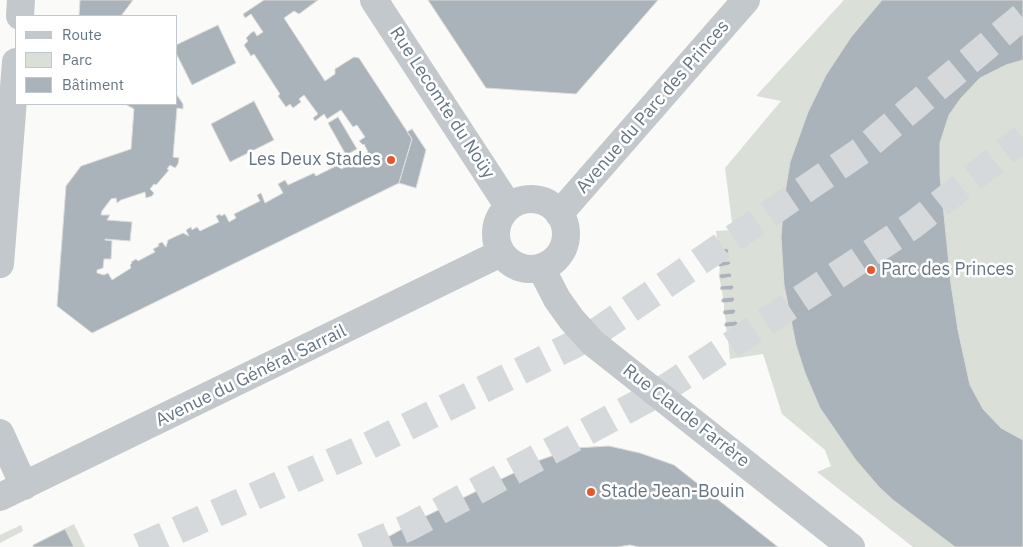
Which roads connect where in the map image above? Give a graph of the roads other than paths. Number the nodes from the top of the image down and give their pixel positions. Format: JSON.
{"nodes":[{"id":1,"x":21,"y":0,"type":"edge"},
{"id":2,"x":374,"y":0,"type":"edge"},
{"id":3,"x":746,"y":0,"type":"edge"},
{"id":4,"x":20,"y":15,"type":"edge"},
{"id":5,"x":15,"y":75,"type":"edge"},
{"id":6,"x":509,"y":207,"type":"junction"},
{"id":7,"x":559,"y":214,"type":"junction"},
{"id":8,"x":501,"y":253,"type":"junction"},
{"id":9,"x":0,"y":264,"type":"edge"},
{"id":10,"x":541,"y":268,"type":"junction"},
{"id":11,"x":0,"y":434,"type":"edge"},
{"id":12,"x":12,"y":492,"type":"edge"},
{"id":13,"x":851,"y":547,"type":"edge"}],
"edges":[{"from":1,"to":4,"type":"street"},
{"from":2,"to":6,"type":"street","name":"Rue Lecomte du Noüy"},
{"from":3,"to":7,"type":"street","name":"Avenue du Parc des Princes"},
{"from":5,"to":9,"type":"street"},
{"from":6,"to":7,"type":"street"},
{"from":6,"to":8,"type":"street"},
{"from":7,"to":10,"type":"street"},
{"from":8,"to":10,"type":"street"},
{"from":8,"to":12,"type":"street","name":"Avenue du Général Sarrail"},
{"from":10,"to":13,"type":"street","name":"Rue Claude Farrère"},
{"from":11,"to":12,"type":"street"}]}
